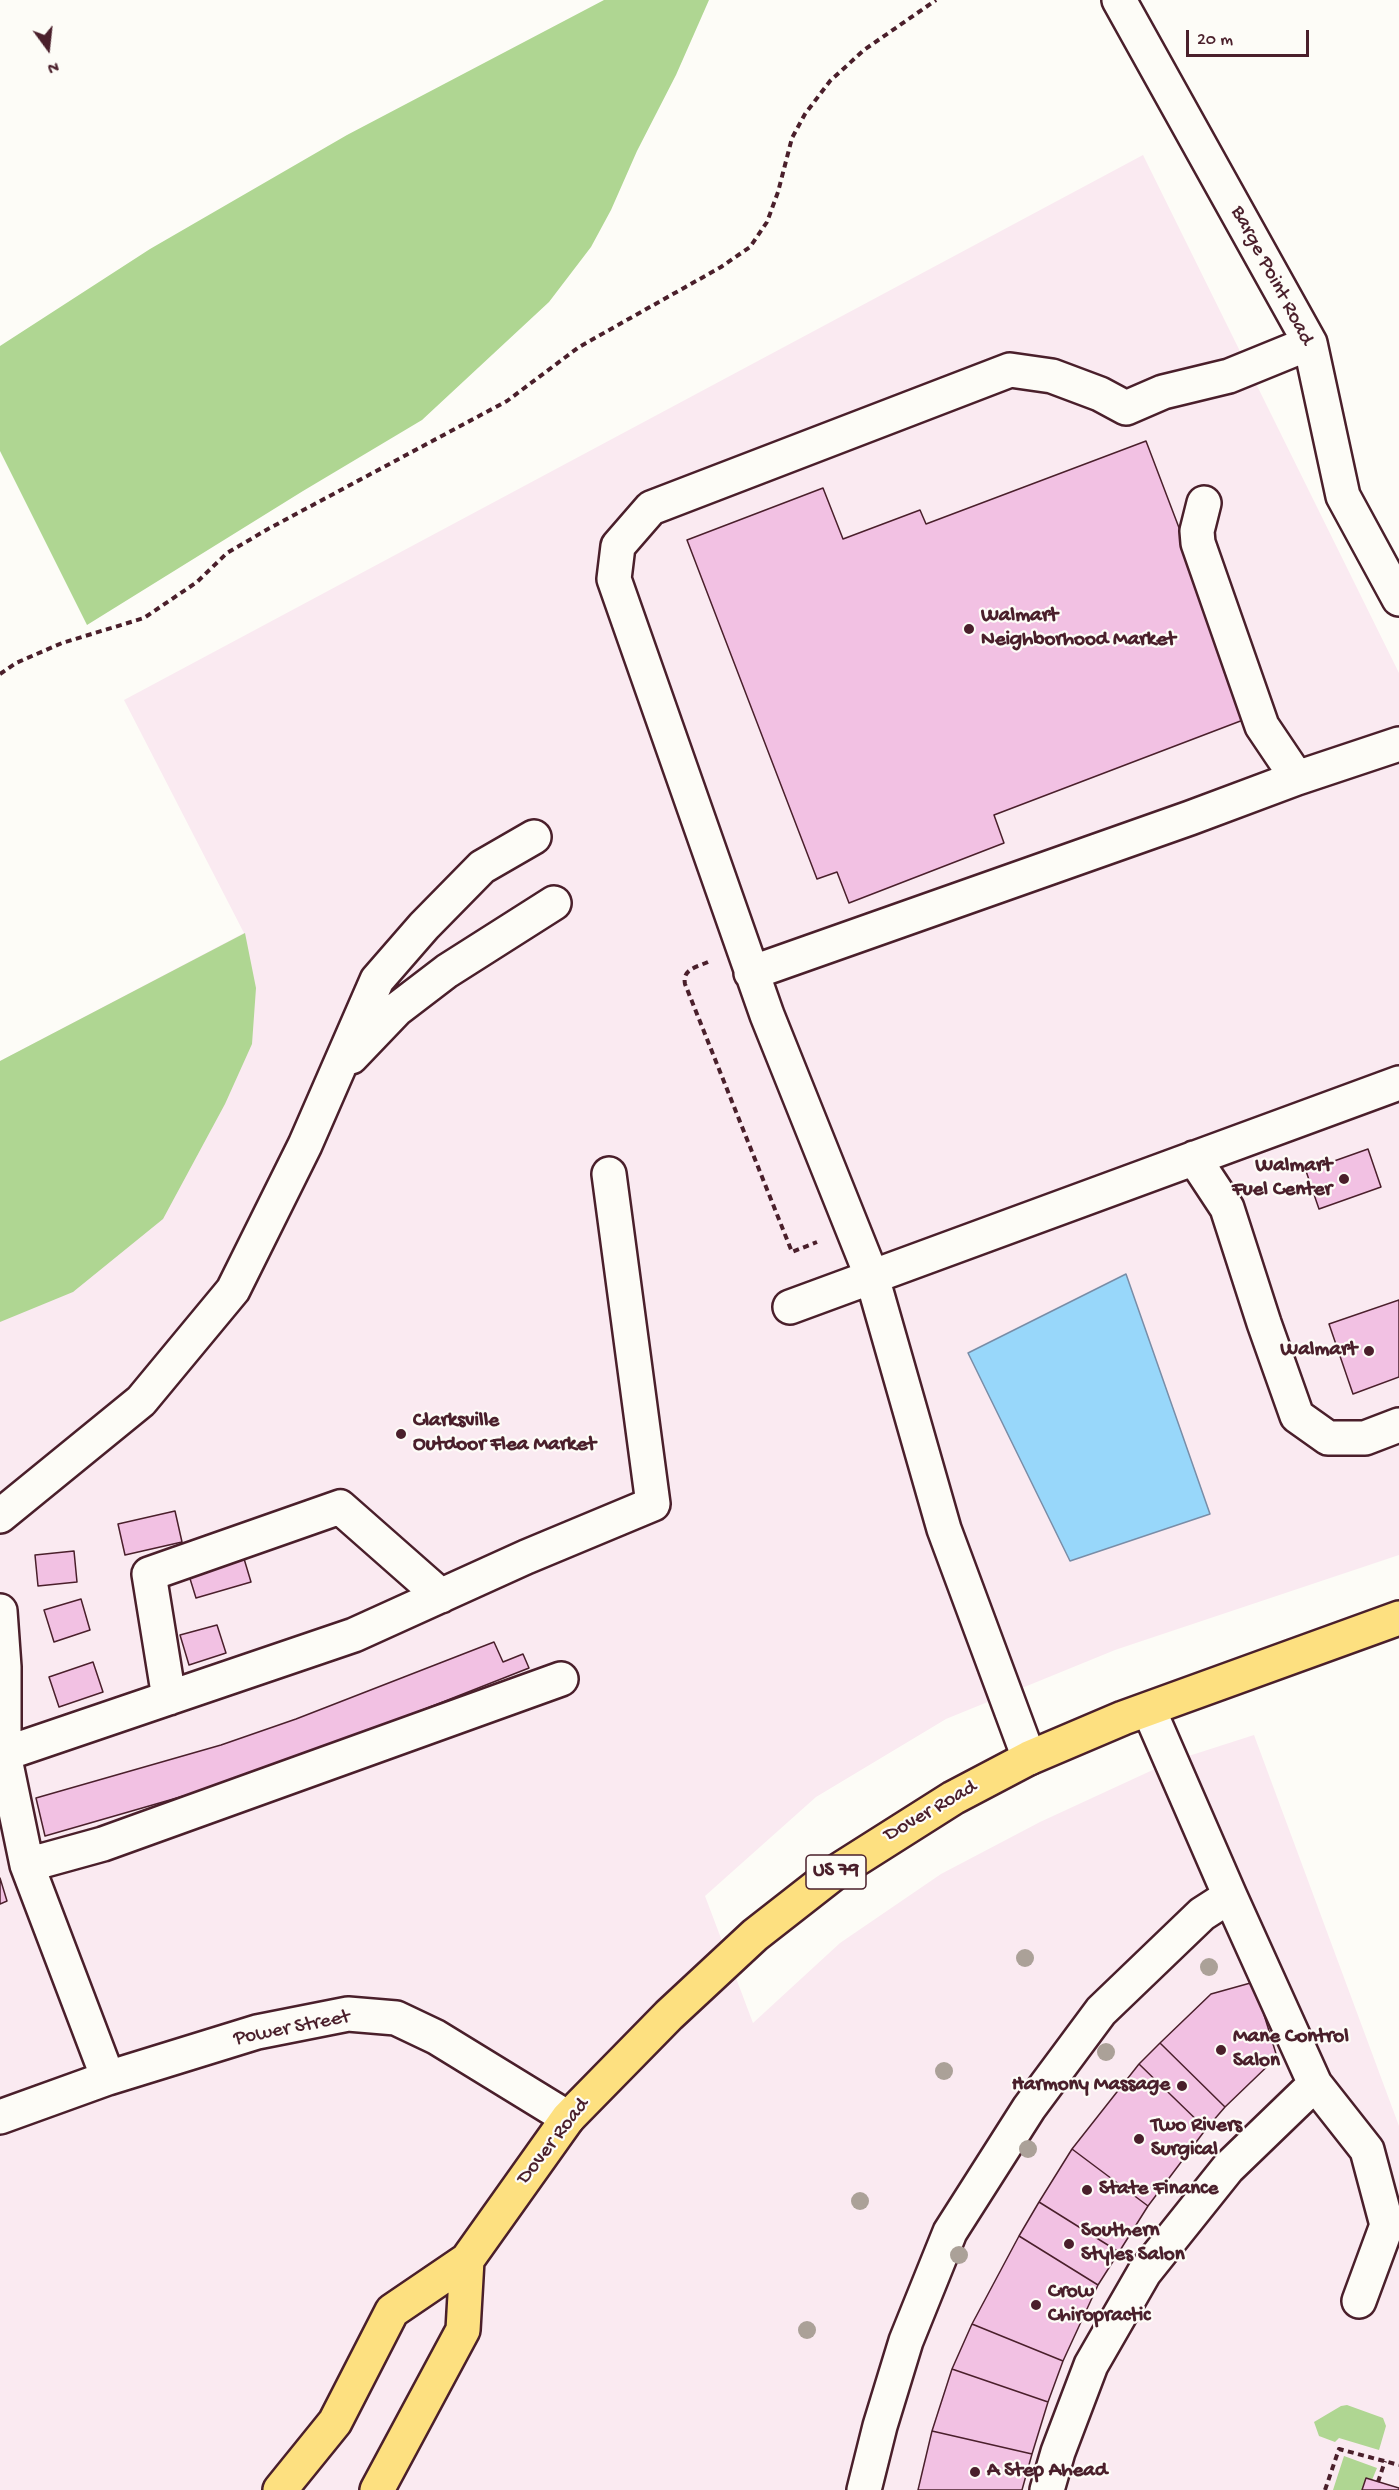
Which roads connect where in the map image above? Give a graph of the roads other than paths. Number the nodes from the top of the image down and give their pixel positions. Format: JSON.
{"nodes":[{"id":1,"x":1119,"y":0,"type":"edge"},
{"id":2,"x":1310,"y":343,"type":"junction"},
{"id":3,"x":1204,"y":503,"type":"dead end"},
{"id":4,"x":1399,"y":599,"type":"edge"},
{"id":5,"x":1399,"y":744,"type":"edge"},
{"id":6,"x":1297,"y":778,"type":"junction"},
{"id":7,"x":534,"y":837,"type":"dead end"},
{"id":8,"x":554,"y":903,"type":"dead end"},
{"id":9,"x":747,"y":960,"type":"junction"},
{"id":10,"x":337,"y":1071,"type":"junction"},
{"id":11,"x":1399,"y":1083,"type":"edge"},
{"id":12,"x":1194,"y":1158,"type":"junction"},
{"id":13,"x":609,"y":1174,"type":"dead end"},
{"id":14,"x":872,"y":1277,"type":"junction"},
{"id":15,"x":790,"y":1306,"type":"dead end"},
{"id":16,"x":1399,"y":1425,"type":"edge"},
{"id":17,"x":0,"y":1516,"type":"edge"},
{"id":18,"x":441,"y":1596,"type":"junction"},
{"id":19,"x":0,"y":1611,"type":"edge"},
{"id":20,"x":1399,"y":1618,"type":"edge"},
{"id":21,"x":561,"y":1679,"type":"dead end"},
{"id":22,"x":169,"y":1698,"type":"junction"},
{"id":23,"x":1149,"y":1710,"type":"junction"},
{"id":24,"x":4,"y":1754,"type":"junction"},
{"id":25,"x":1029,"y":1758,"type":"junction"},
{"id":26,"x":27,"y":1865,"type":"junction"},
{"id":27,"x":1230,"y":1896,"type":"junction"},
{"id":28,"x":108,"y":2078,"type":"junction"},
{"id":29,"x":1316,"y":2084,"type":"junction"},
{"id":30,"x":0,"y":2117,"type":"edge"},
{"id":31,"x":568,"y":2118,"type":"junction"},
{"id":32,"x":467,"y":2260,"type":"junction"},
{"id":33,"x":1359,"y":2301,"type":"dead end"},
{"id":34,"x":280,"y":2490,"type":"edge"},
{"id":35,"x":377,"y":2490,"type":"edge"},
{"id":36,"x":864,"y":2490,"type":"edge"},
{"id":37,"x":1047,"y":2490,"type":"edge"}],
"edges":[{"from":1,"to":2,"type":"street","name":"Barge Point Road"},
{"from":2,"to":4,"type":"street","name":"Barge Point Road"},
{"from":2,"to":9,"type":"street"},
{"from":3,"to":6,"type":"street"},
{"from":5,"to":6,"type":"street"},
{"from":6,"to":9,"type":"street"},
{"from":7,"to":10,"type":"street"},
{"from":8,"to":10,"type":"street"},
{"from":9,"to":14,"type":"street"},
{"from":10,"to":17,"type":"street"},
{"from":11,"to":12,"type":"street"},
{"from":12,"to":14,"type":"street"},
{"from":12,"to":16,"type":"street"},
{"from":13,"to":18,"type":"street"},
{"from":14,"to":15,"type":"street"},
{"from":14,"to":25,"type":"street"},
{"from":18,"to":22,"type":"street"},
{"from":18,"to":22,"type":"street"},
{"from":19,"to":24,"type":"street"},
{"from":20,"to":23,"type":"main road","name":"Dover Road","number":"US 79"},
{"from":21,"to":26,"type":"street"},
{"from":22,"to":24,"type":"street"},
{"from":23,"to":25,"type":"main road","name":"Dover Road","number":"US 79"},
{"from":23,"to":27,"type":"street"},
{"from":24,"to":26,"type":"street"},
{"from":25,"to":31,"type":"main road","name":"Dover Road","number":"US 79"},
{"from":26,"to":28,"type":"street"},
{"from":27,"to":29,"type":"street"},
{"from":27,"to":36,"type":"street"},
{"from":28,"to":30,"type":"street","name":"Power Street"},
{"from":28,"to":31,"type":"street","name":"Power Street"},
{"from":29,"to":33,"type":"street"},
{"from":29,"to":37,"type":"street"},
{"from":31,"to":32,"type":"main road","name":"Dover Road","number":"US 79"},
{"from":32,"to":34,"type":"main road","name":"Dover Road"},
{"from":32,"to":35,"type":"main road"}]}
